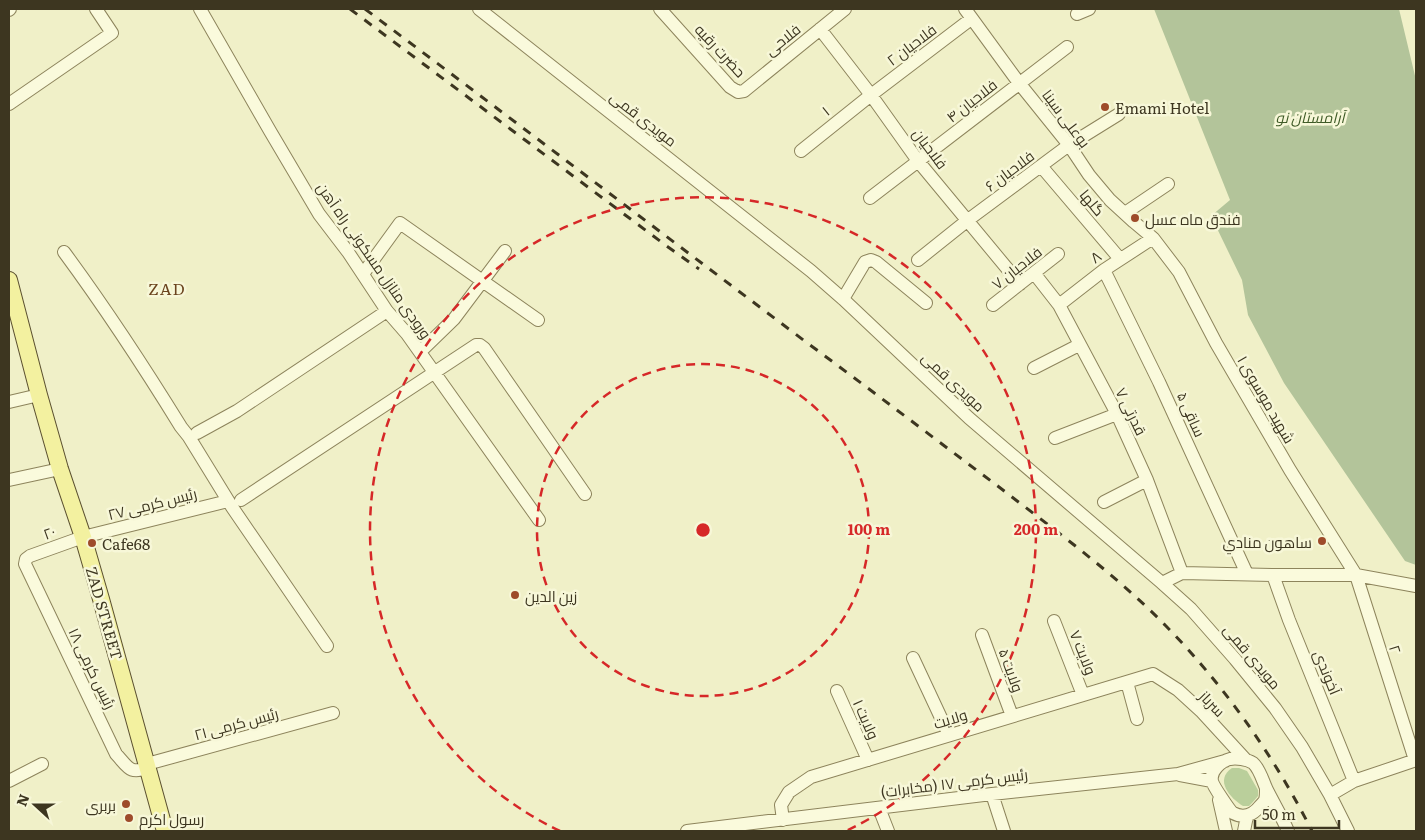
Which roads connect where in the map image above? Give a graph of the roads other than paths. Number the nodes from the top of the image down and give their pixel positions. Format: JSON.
{"nodes":[{"id":1,"x":96,"y":9,"type":"edge"},
{"id":2,"x":200,"y":9,"type":"edge"},
{"id":3,"x":479,"y":9,"type":"edge"},
{"id":4,"x":845,"y":9,"type":"edge"},
{"id":5,"x":1089,"y":9,"type":"edge"},
{"id":6,"x":665,"y":10,"type":"edge"},
{"id":7,"x":968,"y":14,"type":"edge"},
{"id":8,"x":1077,"y":14,"type":"dead end"},
{"id":9,"x":820,"y":29,"type":"junction"},
{"id":10,"x":1067,"y":47,"type":"dead end"},
{"id":11,"x":1020,"y":83,"type":"junction"},
{"id":12,"x":738,"y":92,"type":"joint"},
{"id":13,"x":871,"y":95,"type":"junction"},
{"id":14,"x":9,"y":104,"type":"edge"},
{"id":15,"x":1119,"y":114,"type":"dead end"},
{"id":16,"x":1069,"y":145,"type":"junction"},
{"id":17,"x":800,"y":151,"type":"dead end"},
{"id":18,"x":918,"y":161,"type":"junction"},
{"id":19,"x":1041,"y":166,"type":"junction"},
{"id":20,"x":1168,"y":184,"type":"dead end"},
{"id":21,"x":870,"y":198,"type":"dead end"},
{"id":22,"x":1125,"y":213,"type":"junction"},
{"id":23,"x":968,"y":220,"type":"junction"},
{"id":24,"x":1153,"y":238,"type":"junction"},
{"id":25,"x":504,"y":251,"type":"dead end"},
{"id":26,"x":64,"y":252,"type":"dead end"},
{"id":27,"x":1058,"y":254,"type":"dead end"},
{"id":28,"x":1120,"y":259,"type":"junction"},
{"id":29,"x":918,"y":260,"type":"dead end"},
{"id":30,"x":1104,"y":270,"type":"junction"},
{"id":31,"x":1034,"y":273,"type":"junction"},
{"id":32,"x":363,"y":274,"type":"junction"},
{"id":33,"x":9,"y":280,"type":"edge"},
{"id":34,"x":482,"y":280,"type":"junction"},
{"id":35,"x":1020,"y":284,"type":"junction"},
{"id":36,"x":843,"y":300,"type":"junction"},
{"id":37,"x":926,"y":303,"type":"dead end"},
{"id":38,"x":993,"y":305,"type":"dead end"},
{"id":39,"x":1059,"y":305,"type":"junction"},
{"id":40,"x":387,"y":310,"type":"junction"},
{"id":41,"x":538,"y":320,"type":"dead end"},
{"id":42,"x":15,"y":323,"type":"edge"},
{"id":43,"x":1079,"y":345,"type":"junction"},
{"id":44,"x":420,"y":352,"type":"junction"},
{"id":45,"x":1034,"y":368,"type":"dead end"},
{"id":46,"x":434,"y":373,"type":"junction"},
{"id":47,"x":39,"y":395,"type":"junction"},
{"id":48,"x":9,"y":402,"type":"edge"},
{"id":49,"x":1117,"y":414,"type":"junction"},
{"id":50,"x":197,"y":433,"type":"dead end"},
{"id":51,"x":1055,"y":438,"type":"dead end"},
{"id":52,"x":60,"y":469,"type":"junction"},
{"id":53,"x":9,"y":480,"type":"edge"},
{"id":54,"x":1147,"y":480,"type":"junction"},
{"id":55,"x":585,"y":494,"type":"dead end"},
{"id":56,"x":235,"y":501,"type":"junction"},
{"id":57,"x":1104,"y":502,"type":"dead end"},
{"id":58,"x":539,"y":520,"type":"dead end"},
{"id":59,"x":83,"y":537,"type":"junction"},
{"id":60,"x":26,"y":559,"type":"joint"},
{"id":61,"x":1182,"y":573,"type":"junction"},
{"id":62,"x":1247,"y":574,"type":"junction"},
{"id":63,"x":1273,"y":575,"type":"junction"},
{"id":64,"x":1356,"y":575,"type":"junction"},
{"id":65,"x":1162,"y":583,"type":"junction"},
{"id":66,"x":1416,"y":586,"type":"edge"},
{"id":67,"x":1054,"y":621,"type":"dead end"},
{"id":68,"x":982,"y":635,"type":"dead end"},
{"id":69,"x":327,"y":646,"type":"dead end"},
{"id":70,"x":913,"y":658,"type":"dead end"},
{"id":71,"x":1152,"y":674,"type":"joint"},
{"id":72,"x":1127,"y":682,"type":"junction"},
{"id":73,"x":837,"y":691,"type":"dead end"},
{"id":74,"x":1083,"y":694,"type":"junction"},
{"id":75,"x":333,"y":713,"type":"dead end"},
{"id":76,"x":1012,"y":716,"type":"junction"},
{"id":77,"x":1137,"y":719,"type":"dead end"},
{"id":78,"x":949,"y":735,"type":"junction"},
{"id":79,"x":868,"y":760,"type":"junction"},
{"id":80,"x":1246,"y":760,"type":"junction"},
{"id":81,"x":1416,"y":760,"type":"edge"},
{"id":82,"x":1224,"y":761,"type":"junction"},
{"id":83,"x":42,"y":764,"type":"dead end"},
{"id":84,"x":148,"y":766,"type":"junction"},
{"id":85,"x":1178,"y":774,"type":"junction"},
{"id":86,"x":9,"y":781,"type":"edge"},
{"id":87,"x":1354,"y":781,"type":"junction"},
{"id":88,"x":1214,"y":784,"type":"junction"},
{"id":89,"x":1266,"y":789,"type":"junction"},
{"id":90,"x":992,"y":794,"type":"junction"},
{"id":91,"x":1330,"y":795,"type":"junction"},
{"id":92,"x":879,"y":808,"type":"junction"},
{"id":93,"x":1247,"y":816,"type":"junction"},
{"id":94,"x":783,"y":820,"type":"junction"},
{"id":95,"x":766,"y":827,"type":"edge"},
{"id":96,"x":165,"y":831,"type":"edge"},
{"id":97,"x":686,"y":831,"type":"edge"},
{"id":98,"x":888,"y":831,"type":"edge"},
{"id":99,"x":1004,"y":831,"type":"edge"},
{"id":100,"x":1226,"y":831,"type":"edge"},
{"id":101,"x":1244,"y":831,"type":"edge"},
{"id":102,"x":1288,"y":831,"type":"edge"},
{"id":103,"x":1348,"y":831,"type":"edge"}],
"edges":[{"from":1,"to":14,"type":"street"},
{"from":2,"to":32,"type":"street","name":"ورودی منازل مسکونی راه آهن"},
{"from":3,"to":36,"type":"street","name":"مویدی قمی"},
{"from":4,"to":9,"type":"street","name":"فلاحی"},
{"from":5,"to":8,"type":"street"},
{"from":6,"to":12,"type":"street","name":"حضرت رقیه"},
{"from":7,"to":11,"type":"street","name":"بوعلی سینا"},
{"from":7,"to":13,"type":"street","name":"فلاحیان ۲"},
{"from":9,"to":12,"type":"street","name":"فلاحی"},
{"from":9,"to":13,"type":"street","name":"فلاحیان"},
{"from":10,"to":11,"type":"street","name":"فلاحیان ۴"},
{"from":11,"to":16,"type":"street","name":"بوعلی سینا"},
{"from":11,"to":18,"type":"street","name":"فلاحیان ۴"},
{"from":13,"to":17,"type":"street","name":"۱"},
{"from":13,"to":18,"type":"street","name":"فلاحیان"},
{"from":15,"to":16,"type":"street","name":"فلاحیان ۶"},
{"from":16,"to":19,"type":"street","name":"فلاحیان ۶"},
{"from":16,"to":22,"type":"street","name":"بوعلی سینا"},
{"from":18,"to":21,"type":"street","name":"فلاحیان ۴"},
{"from":18,"to":23,"type":"street","name":"فلاحیان"},
{"from":19,"to":23,"type":"street","name":"فلاحیان ۶"},
{"from":19,"to":28,"type":"street","name":"گلها"},
{"from":20,"to":22,"type":"street"},
{"from":22,"to":24,"type":"street","name":"بوعلی سینا"},
{"from":23,"to":29,"type":"street","name":"فلاحیان ۶"},
{"from":23,"to":35,"type":"street","name":"فلاحیان"},
{"from":24,"to":28,"type":"street","name":"۸"},
{"from":24,"to":64,"type":"street","name":"شهید موسوی ۱"},
{"from":25,"to":34,"type":"street"},
{"from":26,"to":56,"type":"street"},
{"from":27,"to":31,"type":"street","name":"فلاحیان ۷"},
{"from":28,"to":30,"type":"street","name":"۸"},
{"from":30,"to":39,"type":"street","name":"۸"},
{"from":30,"to":62,"type":"street","name":"ساقی ۵"},
{"from":31,"to":35,"type":"street","name":"فلاحیان ۷"},
{"from":31,"to":39,"type":"street","name":"قدرتی ۷"},
{"from":32,"to":34,"type":"street"},
{"from":32,"to":40,"type":"street","name":"ورودی منازل مسکونی راه آهن"},
{"from":33,"to":42,"type":"main road","name":"ZAD STREET"},
{"from":34,"to":41,"type":"street"},
{"from":34,"to":44,"type":"street"},
{"from":35,"to":38,"type":"street","name":"فلاحیان ۷"},
{"from":36,"to":37,"type":"street"},
{"from":36,"to":65,"type":"street","name":"مویدی قمی"},
{"from":39,"to":43,"type":"street","name":"قدرتی ۷"},
{"from":40,"to":44,"type":"street","name":"ورودی منازل مسکونی راه آهن"},
{"from":40,"to":50,"type":"street"},
{"from":42,"to":47,"type":"main road","name":"ZAD STREET"},
{"from":43,"to":45,"type":"street"},
{"from":43,"to":49,"type":"street","name":"قدرتی ۷"},
{"from":44,"to":46,"type":"street","name":"ورودی منازل مسکونی راه آهن"},
{"from":46,"to":55,"type":"street","name":"رئیس کرمی ۲۷"},
{"from":46,"to":56,"type":"street","name":"رئیس کرمی ۲۷"},
{"from":46,"to":58,"type":"street","name":"ورودی منازل مسکونی راه آهن"},
{"from":47,"to":48,"type":"street"},
{"from":47,"to":52,"type":"main road","name":"ZAD STREET"},
{"from":49,"to":51,"type":"street"},
{"from":49,"to":54,"type":"street","name":"قدرتی ۷"},
{"from":52,"to":53,"type":"street"},
{"from":52,"to":59,"type":"main road","name":"ZAD STREET"},
{"from":54,"to":57,"type":"street"},
{"from":54,"to":61,"type":"street","name":"قدرتی ۷"},
{"from":56,"to":59,"type":"street","name":"رئیس کرمی ۲۷"},
{"from":56,"to":69,"type":"street"},
{"from":59,"to":60,"type":"street","name":"۲۰"},
{"from":59,"to":84,"type":"main road","name":"ZAD STREET"},
{"from":60,"to":84,"type":"street","name":"رئیس کرمی ۱۸"},
{"from":61,"to":62,"type":"street"},
{"from":61,"to":65,"type":"street"},
{"from":62,"to":63,"type":"street"},
{"from":63,"to":64,"type":"street"},
{"from":63,"to":87,"type":"street","name":"آخوندی"},
{"from":64,"to":66,"type":"street"},
{"from":64,"to":81,"type":"street","name":"۲"},
{"from":65,"to":91,"type":"street","name":"مویدی قمی"},
{"from":67,"to":74,"type":"street","name":"ولایت ۷"},
{"from":68,"to":76,"type":"street","name":"ولایت ۵"},
{"from":70,"to":78,"type":"street"},
{"from":71,"to":72,"type":"street","name":"ولایت"},
{"from":71,"to":80,"type":"street","name":"سرباز"},
{"from":72,"to":74,"type":"street","name":"ولایت"},
{"from":72,"to":77,"type":"street"},
{"from":73,"to":79,"type":"street","name":"ولایت ۱"},
{"from":74,"to":76,"type":"street","name":"ولایت"},
{"from":75,"to":84,"type":"street","name":"رئیس کرمی ۲۱"},
{"from":76,"to":78,"type":"street","name":"ولایت"},
{"from":78,"to":79,"type":"street","name":"ولایت"},
{"from":79,"to":94,"type":"street","name":"ولایت"},
{"from":80,"to":82,"type":"street"},
{"from":80,"to":89,"type":"street"},
{"from":81,"to":87,"type":"street"},
{"from":82,"to":85,"type":"street","name":"رئیس کرمی ۱۷ (مخابرات)"},
{"from":82,"to":88,"type":"street"},
{"from":83,"to":86,"type":"street"},
{"from":84,"to":96,"type":"main road","name":"ZAD STREET"},
{"from":85,"to":88,"type":"street"},
{"from":85,"to":90,"type":"street","name":"رئیس کرمی ۱۷ (مخابرات)"},
{"from":87,"to":91,"type":"street"},
{"from":88,"to":93,"type":"street"},
{"from":88,"to":100,"type":"street"},
{"from":89,"to":93,"type":"street"},
{"from":89,"to":102,"type":"street"},
{"from":90,"to":92,"type":"street","name":"رئیس کرمی ۱۷ (مخابرات)"},
{"from":90,"to":99,"type":"street"},
{"from":91,"to":103,"type":"street","name":"مویدی قمی"},
{"from":92,"to":94,"type":"street","name":"رئیس کرمی ۱۷ (مخابرات)"},
{"from":92,"to":98,"type":"street"},
{"from":93,"to":101,"type":"street"},
{"from":94,"to":95,"type":"street","name":"رئیس کرمی ۱۷ (مخابرات)"},
{"from":95,"to":97,"type":"street","name":"رئیس کرمی ۱۷ (مخابرات)"}]}
